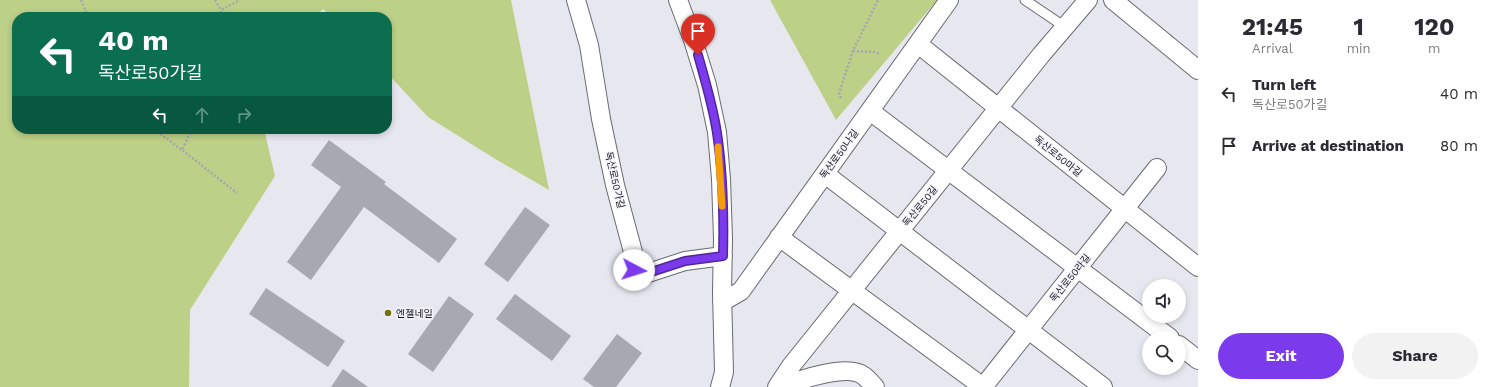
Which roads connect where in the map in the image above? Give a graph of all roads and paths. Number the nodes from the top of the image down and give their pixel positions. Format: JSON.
{"nodes":[{"id":1,"x":80,"y":0,"type":"edge"},
{"id":2,"x":215,"y":0,"type":"edge"},
{"id":3,"x":240,"y":0,"type":"edge"},
{"id":4,"x":576,"y":0,"type":"edge"},
{"id":5,"x":678,"y":0,"type":"edge"},
{"id":6,"x":878,"y":0,"type":"edge"},
{"id":7,"x":949,"y":0,"type":"edge"},
{"id":8,"x":1025,"y":0,"type":"edge"},
{"id":9,"x":1088,"y":0,"type":"edge"},
{"id":10,"x":1113,"y":0,"type":"edge"},
{"id":11,"x":221,"y":10,"type":"joint"},
{"id":12,"x":86,"y":12,"type":"edge"},
{"id":13,"x":1065,"y":27,"type":"junction"},
{"id":14,"x":918,"y":44,"type":"junction"},
{"id":15,"x":853,"y":51,"type":"junction"},
{"id":16,"x":880,"y":54,"type":"dead end"},
{"id":17,"x":1198,"y":70,"type":"edge"},
{"id":18,"x":841,"y":98,"type":"dead end"},
{"id":19,"x":998,"y":108,"type":"junction"},
{"id":20,"x":870,"y":111,"type":"junction"},
{"id":21,"x":161,"y":134,"type":"edge"},
{"id":22,"x":190,"y":134,"type":"edge"},
{"id":23,"x":182,"y":150,"type":"junction"},
{"id":24,"x":1157,"y":168,"type":"dead end"},
{"id":25,"x":949,"y":170,"type":"junction"},
{"id":26,"x":825,"y":174,"type":"junction"},
{"id":27,"x":237,"y":193,"type":"dead end"},
{"id":28,"x":1125,"y":209,"type":"junction"},
{"id":29,"x":900,"y":231,"type":"junction"},
{"id":30,"x":779,"y":238,"type":"junction"},
{"id":31,"x":723,"y":256,"type":"junction"},
{"id":32,"x":1198,"y":267,"type":"edge"},
{"id":33,"x":1078,"y":268,"type":"junction"},
{"id":34,"x":852,"y":291,"type":"junction"},
{"id":35,"x":722,"y":302,"type":"junction"},
{"id":36,"x":1028,"y":330,"type":"junction"},
{"id":37,"x":1161,"y":331,"type":"edge"},
{"id":38,"x":1186,"y":351,"type":"edge"},
{"id":39,"x":1198,"y":360,"type":"edge"},
{"id":40,"x":720,"y":387,"type":"edge"},
{"id":41,"x":777,"y":387,"type":"edge"},
{"id":42,"x":782,"y":387,"type":"edge"},
{"id":43,"x":875,"y":387,"type":"edge"},
{"id":44,"x":983,"y":387,"type":"edge"},
{"id":45,"x":1102,"y":387,"type":"edge"}],
"edges":[{"from":1,"to":12,"type":"path"},
{"from":2,"to":11,"type":"path"},
{"from":3,"to":11,"type":"path"},
{"from":4,"to":31,"type":"street","name":"독산로50가길"},
{"from":5,"to":31,"type":"street"},
{"from":6,"to":15,"type":"path"},
{"from":7,"to":14,"type":"street","name":"독산로50나길"},
{"from":8,"to":13,"type":"lane"},
{"from":9,"to":13,"type":"street","name":"독산로50길"},
{"from":10,"to":17,"type":"street"},
{"from":13,"to":19,"type":"street","name":"독산로50길"},
{"from":14,"to":19,"type":"street","name":"독산로50마길"},
{"from":14,"to":20,"type":"street","name":"독산로50나길"},
{"from":15,"to":16,"type":"path"},
{"from":15,"to":18,"type":"path"},
{"from":19,"to":25,"type":"street","name":"독산로50길"},
{"from":19,"to":28,"type":"street","name":"독산로50마길"},
{"from":20,"to":25,"type":"street"},
{"from":20,"to":26,"type":"street","name":"독산로50나길"},
{"from":21,"to":23,"type":"path"},
{"from":22,"to":23,"type":"path"},
{"from":23,"to":27,"type":"path"},
{"from":24,"to":28,"type":"street","name":"독산로50라길"},
{"from":25,"to":29,"type":"street","name":"독산로50길"},
{"from":25,"to":33,"type":"street"},
{"from":26,"to":29,"type":"street"},
{"from":26,"to":30,"type":"street","name":"독산로50나길"},
{"from":28,"to":32,"type":"street","name":"독산로50마길"},
{"from":28,"to":33,"type":"street","name":"독산로50라길"},
{"from":29,"to":34,"type":"street","name":"독산로50길"},
{"from":29,"to":36,"type":"street"},
{"from":30,"to":34,"type":"street"},
{"from":30,"to":35,"type":"street","name":"독산로50나길"},
{"from":31,"to":35,"type":"street"},
{"from":33,"to":36,"type":"street","name":"독산로50라길"},
{"from":33,"to":37,"type":"street"},
{"from":34,"to":41,"type":"street","name":"독산로50길"},
{"from":34,"to":44,"type":"street"},
{"from":35,"to":40,"type":"street"},
{"from":36,"to":44,"type":"street","name":"독산로50라길"},
{"from":36,"to":45,"type":"street"},
{"from":38,"to":39,"type":"street"},
{"from":42,"to":43,"type":"street"}]}
